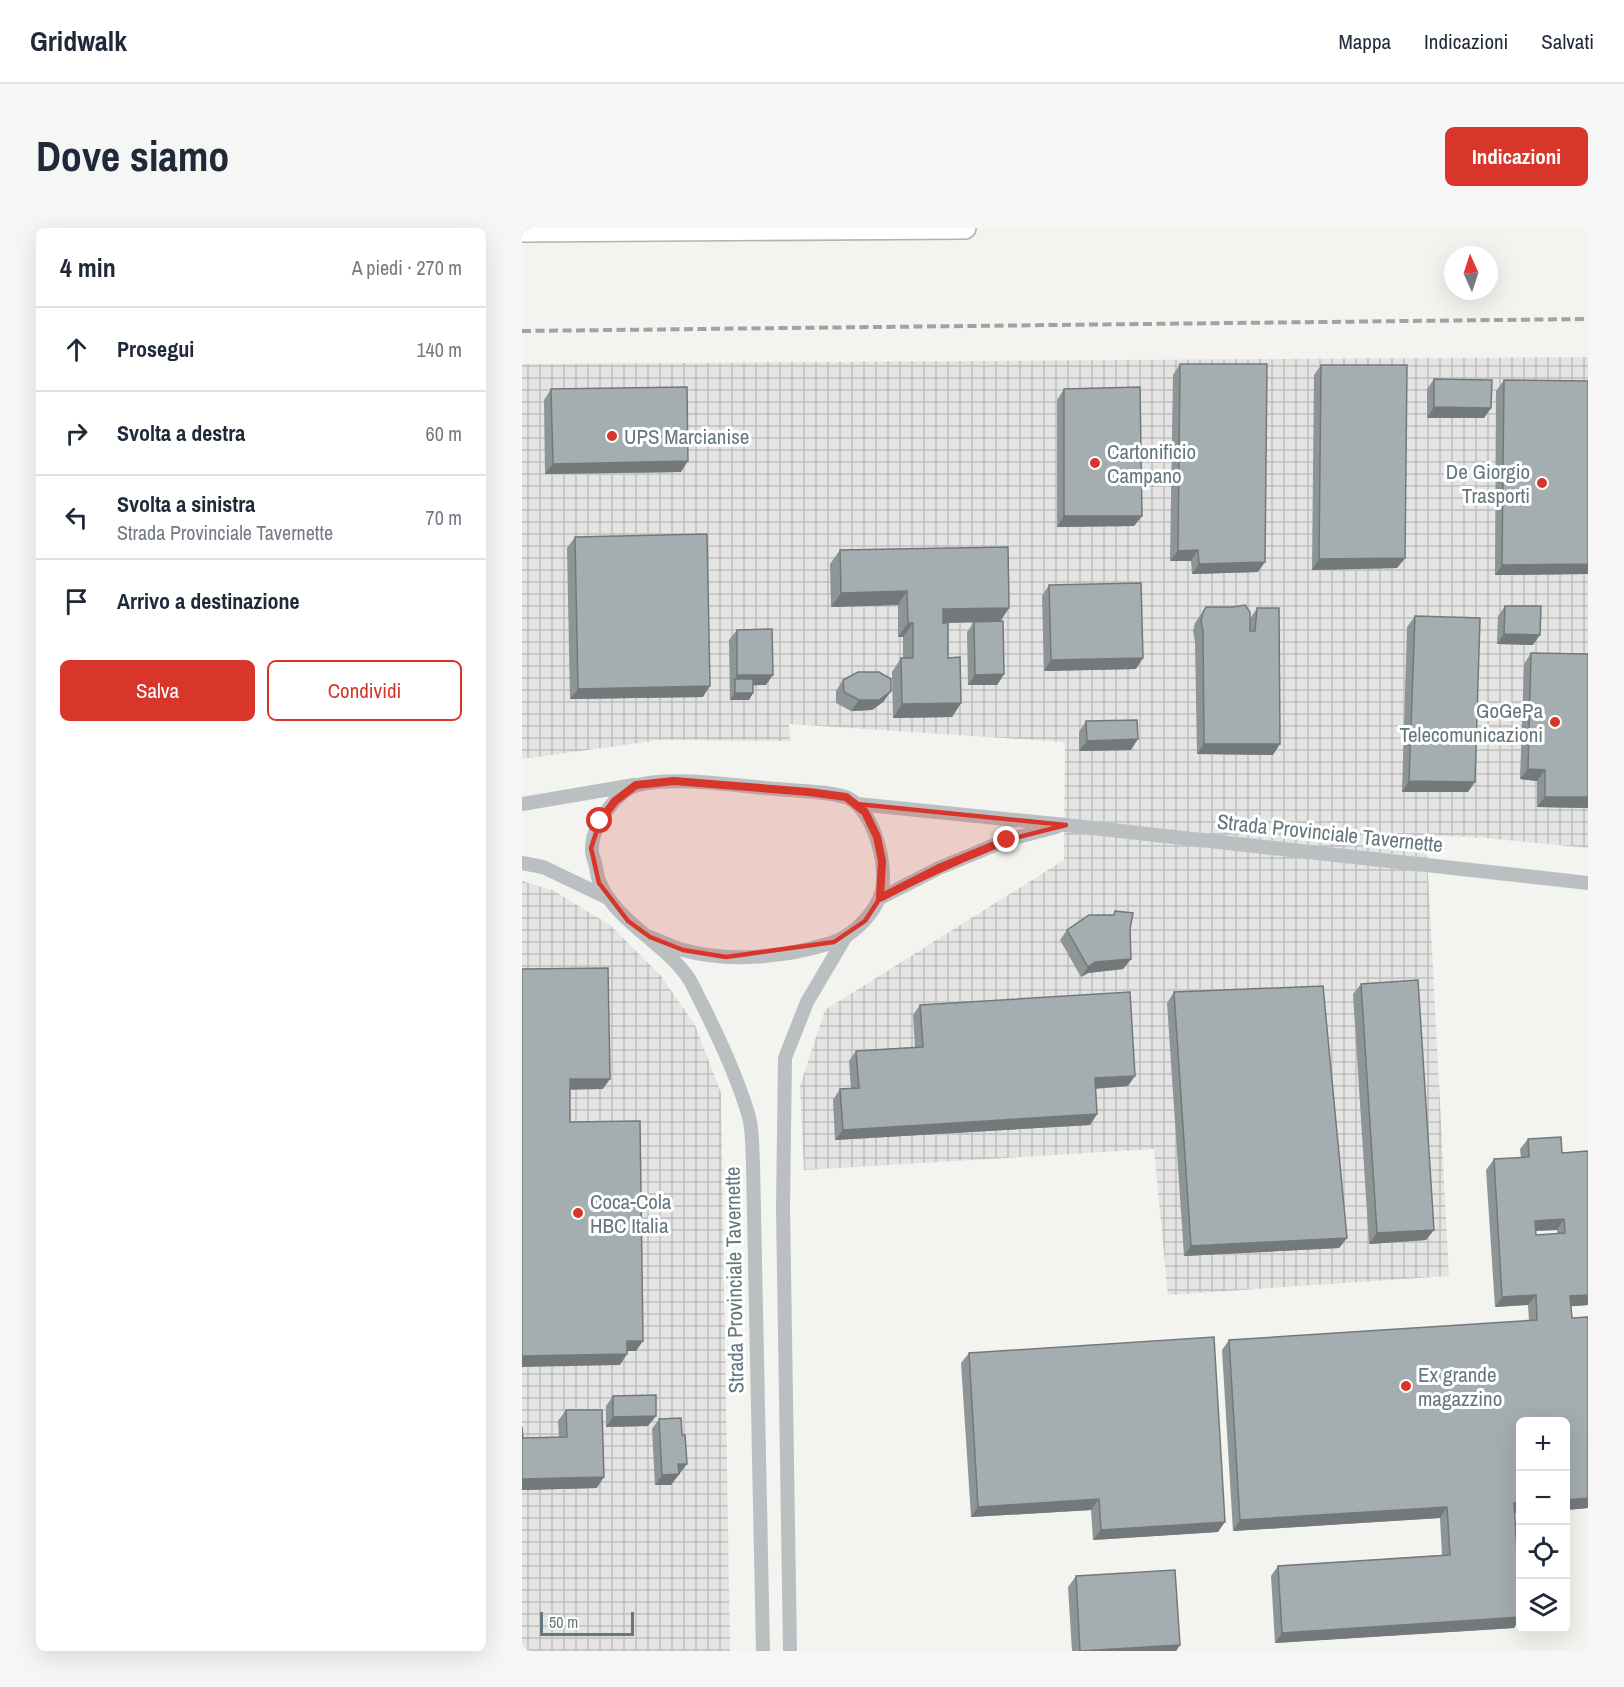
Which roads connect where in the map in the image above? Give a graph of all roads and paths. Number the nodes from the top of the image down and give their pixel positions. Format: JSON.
{"nodes":[{"id":1,"x":965,"y":228,"type":"edge"},
{"id":2,"x":522,"y":231,"type":"edge"},
{"id":3,"x":636,"y":785,"type":"junction"},
{"id":4,"x":522,"y":804,"type":"edge"},
{"id":5,"x":857,"y":804,"type":"junction"},
{"id":6,"x":1066,"y":825,"type":"junction"},
{"id":7,"x":522,"y":863,"type":"edge"},
{"id":8,"x":1588,"y":883,"type":"edge"},
{"id":9,"x":608,"y":898,"type":"junction"},
{"id":10,"x":880,"y":898,"type":"junction"},
{"id":11,"x":847,"y":936,"type":"junction"},
{"id":12,"x":650,"y":937,"type":"junction"},
{"id":13,"x":763,"y":1651,"type":"edge"},
{"id":14,"x":790,"y":1651,"type":"edge"}],
"edges":[{"from":1,"to":2,"type":"highway"},
{"from":3,"to":4,"type":"street"},
{"from":3,"to":5,"type":"street","name":"Strada Provinciale Tavernette"},
{"from":3,"to":9,"type":"street"},
{"from":5,"to":6,"type":"street","name":"Strada Provinciale Tavernette"},
{"from":5,"to":10,"type":"street"},
{"from":6,"to":8,"type":"street","name":"Strada Provinciale Tavernette"},
{"from":6,"to":10,"type":"street","name":"Strada Provinciale Tavernette"},
{"from":7,"to":9,"type":"street"},
{"from":9,"to":12,"type":"street"},
{"from":10,"to":11,"type":"street"},
{"from":11,"to":12,"type":"street"},
{"from":11,"to":14,"type":"street"},
{"from":12,"to":13,"type":"street","name":"Strada Provinciale Tavernette"}]}
